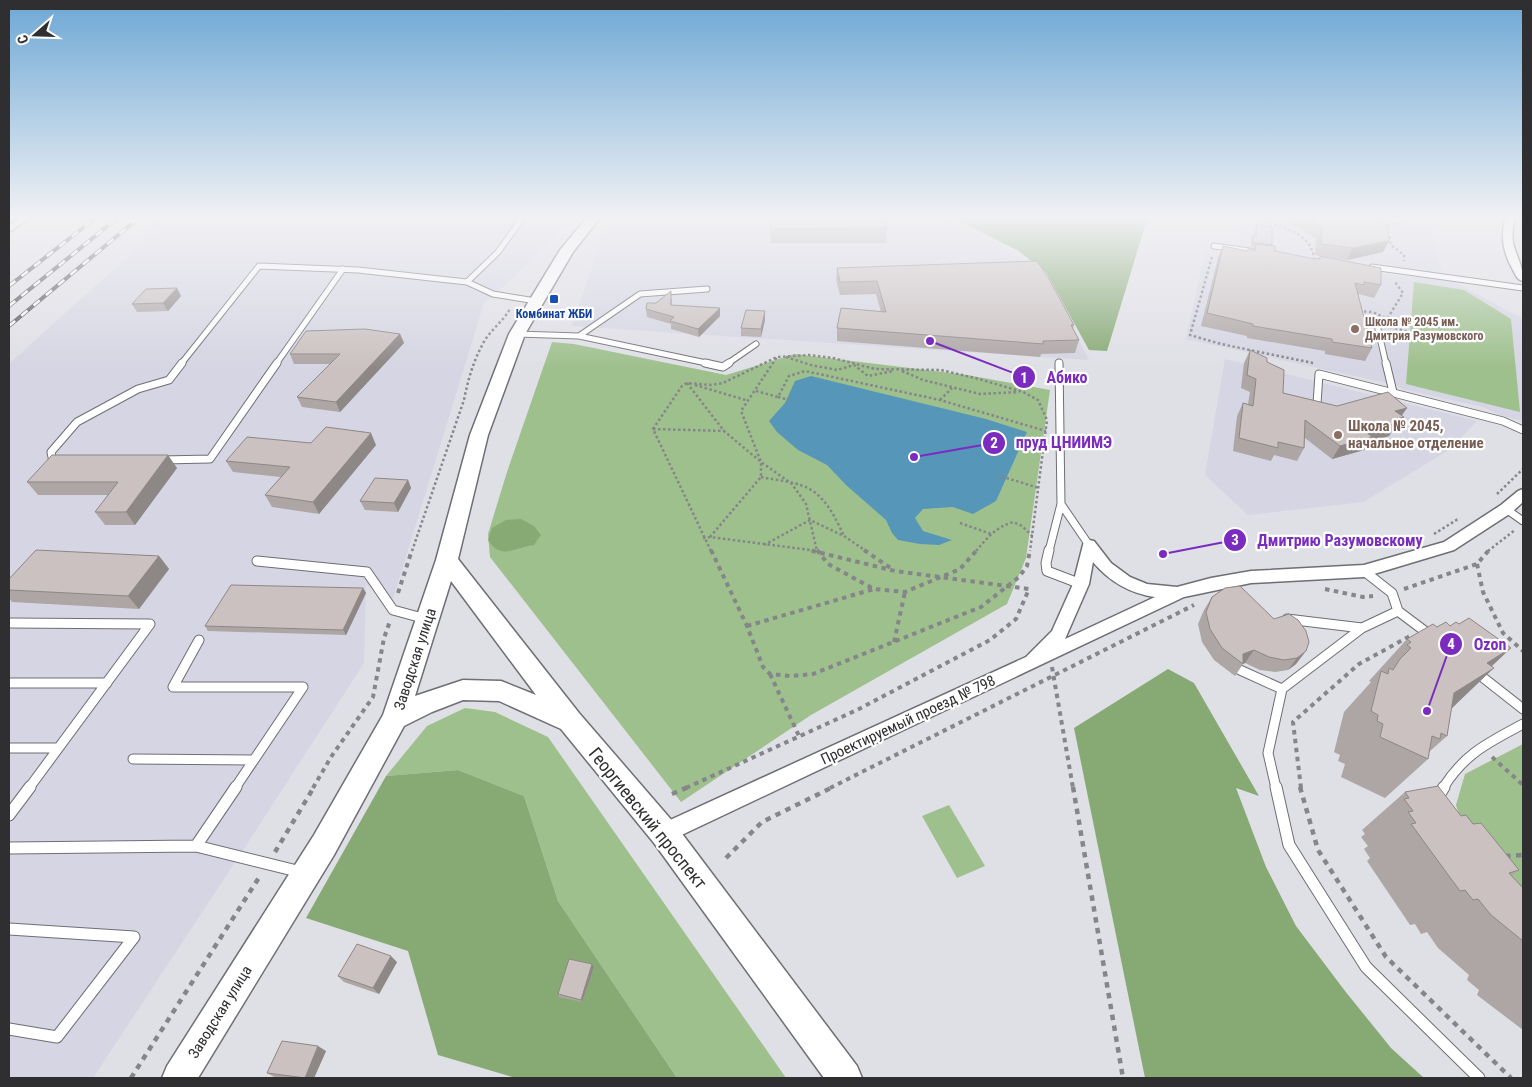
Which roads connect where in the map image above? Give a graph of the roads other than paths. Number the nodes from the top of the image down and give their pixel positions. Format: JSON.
{"nodes":[{"id":1,"x":258,"y":267,"type":"edge"},
{"id":2,"x":279,"y":267,"type":"edge"},
{"id":3,"x":483,"y":267,"type":"edge"},
{"id":4,"x":557,"y":267,"type":"edge"},
{"id":5,"x":1373,"y":267,"type":"edge"},
{"id":6,"x":343,"y":269,"type":"junction"},
{"id":7,"x":467,"y":282,"type":"junction"},
{"id":8,"x":1523,"y":288,"type":"edge"},
{"id":9,"x":708,"y":289,"type":"dead end"},
{"id":10,"x":536,"y":300,"type":"junction"},
{"id":11,"x":1378,"y":330,"type":"dead end"},
{"id":12,"x":518,"y":334,"type":"junction"},
{"id":13,"x":580,"y":336,"type":"junction"},
{"id":14,"x":756,"y":344,"type":"dead end"},
{"id":15,"x":1059,"y":363,"type":"dead end"},
{"id":16,"x":1393,"y":392,"type":"junction"},
{"id":17,"x":1317,"y":404,"type":"edge"},
{"id":18,"x":1523,"y":430,"type":"edge"},
{"id":19,"x":151,"y":460,"type":"edge"},
{"id":20,"x":63,"y":462,"type":"edge"},
{"id":21,"x":1523,"y":494,"type":"edge"},
{"id":22,"x":1060,"y":504,"type":"junction"},
{"id":23,"x":1506,"y":509,"type":"junction"},
{"id":24,"x":1523,"y":521,"type":"edge"},
{"id":25,"x":1089,"y":546,"type":"junction"},
{"id":26,"x":447,"y":560,"type":"junction"},
{"id":27,"x":257,"y":561,"type":"dead end"},
{"id":28,"x":1364,"y":571,"type":"junction"},
{"id":29,"x":1081,"y":584,"type":"junction"},
{"id":30,"x":1180,"y":592,"type":"junction"},
{"id":31,"x":1398,"y":611,"type":"junction"},
{"id":32,"x":1283,"y":619,"type":"edge"},
{"id":33,"x":428,"y":620,"type":"junction"},
{"id":34,"x":9,"y":623,"type":"edge"},
{"id":35,"x":1362,"y":628,"type":"junction"},
{"id":36,"x":199,"y":640,"type":"dead end"},
{"id":37,"x":1438,"y":642,"type":"edge"},
{"id":38,"x":1032,"y":662,"type":"junction"},
{"id":39,"x":1469,"y":666,"type":"edge"},
{"id":40,"x":1240,"y":670,"type":"edge"},
{"id":41,"x":9,"y":683,"type":"edge"},
{"id":42,"x":107,"y":683,"type":"junction"},
{"id":43,"x":1282,"y":689,"type":"junction"},
{"id":44,"x":1523,"y":710,"type":"edge"},
{"id":45,"x":395,"y":718,"type":"junction"},
{"id":46,"x":570,"y":721,"type":"junction"},
{"id":47,"x":1523,"y":724,"type":"edge"},
{"id":48,"x":9,"y":748,"type":"edge"},
{"id":49,"x":58,"y":748,"type":"junction"},
{"id":50,"x":133,"y":759,"type":"dead end"},
{"id":51,"x":254,"y":760,"type":"junction"},
{"id":52,"x":1437,"y":812,"type":"edge"},
{"id":53,"x":9,"y":815,"type":"edge"},
{"id":54,"x":664,"y":833,"type":"junction"},
{"id":55,"x":196,"y":846,"type":"junction"},
{"id":56,"x":9,"y":848,"type":"edge"},
{"id":57,"x":306,"y":873,"type":"junction"},
{"id":58,"x":9,"y":928,"type":"edge"},
{"id":59,"x":9,"y":1029,"type":"edge"},
{"id":60,"x":179,"y":1078,"type":"edge"},
{"id":61,"x":845,"y":1078,"type":"edge"},
{"id":62,"x":1478,"y":1078,"type":"edge"}],
"edges":[{"from":1,"to":20,"type":"lane"},
{"from":2,"to":6,"type":"lane"},
{"from":3,"to":7,"type":"lane"},
{"from":4,"to":10,"type":"street","name":"Заводская улица"},
{"from":5,"to":8,"type":"lane"},
{"from":6,"to":7,"type":"lane"},
{"from":6,"to":19,"type":"lane"},
{"from":7,"to":10,"type":"lane"},
{"from":9,"to":13,"type":"lane"},
{"from":10,"to":12,"type":"street","name":"Заводская улица"},
{"from":11,"to":16,"type":"lane"},
{"from":12,"to":13,"type":"lane"},
{"from":12,"to":26,"type":"street","name":"Заводская улица"},
{"from":13,"to":14,"type":"lane"},
{"from":15,"to":22,"type":"lane"},
{"from":16,"to":17,"type":"lane"},
{"from":16,"to":18,"type":"lane"},
{"from":21,"to":23,"type":"street"},
{"from":22,"to":25,"type":"lane"},
{"from":22,"to":29,"type":"lane"},
{"from":23,"to":24,"type":"lane"},
{"from":23,"to":28,"type":"street"},
{"from":25,"to":29,"type":"street","name":"Проектируемый проезд № 798"},
{"from":25,"to":30,"type":"street"},
{"from":26,"to":33,"type":"street","name":"Заводская улица"},
{"from":26,"to":46,"type":"street","name":"Георгиевский проспект"},
{"from":27,"to":33,"type":"lane"},
{"from":28,"to":30,"type":"street"},
{"from":28,"to":31,"type":"lane"},
{"from":29,"to":38,"type":"street","name":"Проектируемый проезд № 798"},
{"from":30,"to":38,"type":"street"},
{"from":31,"to":35,"type":"lane"},
{"from":31,"to":37,"type":"lane"},
{"from":32,"to":35,"type":"lane"},
{"from":33,"to":45,"type":"street","name":"Заводская улица"},
{"from":34,"to":42,"type":"lane"},
{"from":35,"to":43,"type":"lane"},
{"from":36,"to":51,"type":"lane"},
{"from":38,"to":54,"type":"street","name":"Проектируемый проезд № 798"},
{"from":39,"to":44,"type":"lane"},
{"from":40,"to":43,"type":"lane"},
{"from":41,"to":42,"type":"lane"},
{"from":42,"to":49,"type":"lane"},
{"from":43,"to":62,"type":"lane"},
{"from":45,"to":46,"type":"street"},
{"from":45,"to":57,"type":"street","name":"Заводская улица"},
{"from":46,"to":54,"type":"street","name":"Георгиевский проспект"},
{"from":47,"to":52,"type":"lane"},
{"from":48,"to":49,"type":"lane"},
{"from":49,"to":53,"type":"lane"},
{"from":50,"to":51,"type":"lane"},
{"from":51,"to":55,"type":"lane"},
{"from":54,"to":61,"type":"street","name":"Георгиевский проспект"},
{"from":55,"to":56,"type":"lane"},
{"from":55,"to":57,"type":"lane"},
{"from":57,"to":60,"type":"street","name":"Заводская улица"},
{"from":58,"to":59,"type":"lane"}]}
